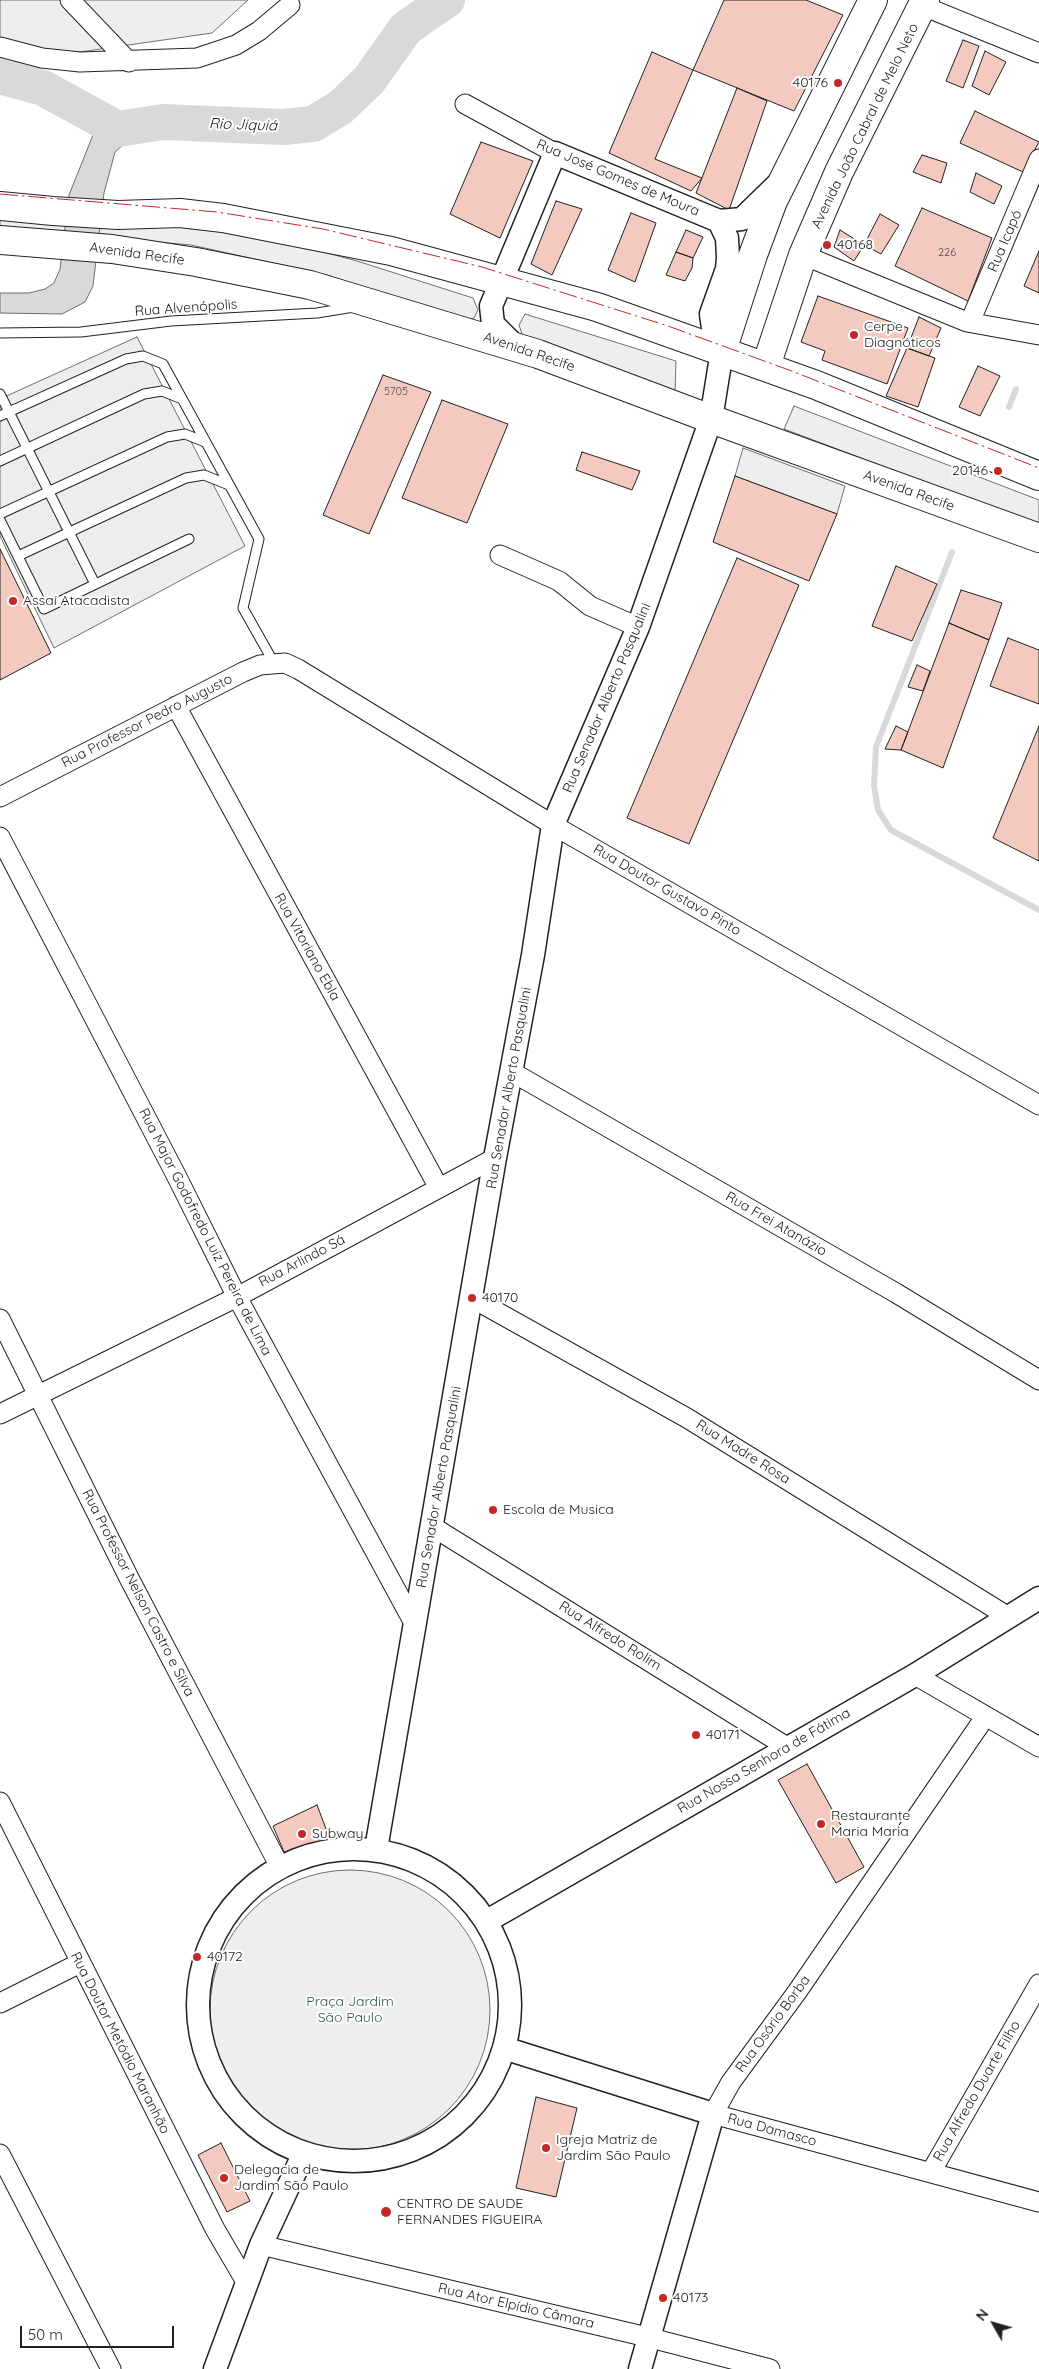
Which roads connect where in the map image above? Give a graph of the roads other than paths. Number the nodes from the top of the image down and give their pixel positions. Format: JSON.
{"nodes":[{"id":1,"x":70,"y":0,"type":"edge"},
{"id":2,"x":872,"y":0,"type":"edge"},
{"id":3,"x":924,"y":3,"type":"edge"},
{"id":4,"x":290,"y":5,"type":"dead end"},
{"id":5,"x":0,"y":47,"type":"edge"},
{"id":6,"x":1039,"y":53,"type":"edge"},
{"id":7,"x":129,"y":62,"type":"junction"},
{"id":8,"x":464,"y":104,"type":"dead end"},
{"id":9,"x":555,"y":153,"type":"junction"},
{"id":10,"x":1039,"y":159,"type":"edge"},
{"id":11,"x":786,"y":175,"type":"junction"},
{"id":12,"x":0,"y":206,"type":"edge"},
{"id":13,"x":719,"y":221,"type":"junction"},
{"id":14,"x":0,"y":240,"type":"edge"},
{"id":15,"x":803,"y":255,"type":"junction"},
{"id":16,"x":501,"y":280,"type":"junction"},
{"id":17,"x":374,"y":304,"type":"junction"},
{"id":18,"x":970,"y":322,"type":"junction"},
{"id":19,"x":0,"y":333,"type":"edge"},
{"id":20,"x":1039,"y":335,"type":"edge"},
{"id":21,"x":517,"y":347,"type":"junction"},
{"id":22,"x":722,"y":351,"type":"junction"},
{"id":23,"x":766,"y":366,"type":"junction"},
{"id":24,"x":0,"y":394,"type":"edge"},
{"id":25,"x":182,"y":399,"type":"junction"},
{"id":26,"x":4,"y":414,"type":"edge"},
{"id":27,"x":711,"y":419,"type":"junction"},
{"id":28,"x":205,"y":442,"type":"junction"},
{"id":29,"x":27,"y":448,"type":"junction"},
{"id":30,"x":0,"y":461,"type":"edge"},
{"id":31,"x":1039,"y":476,"type":"edge"},
{"id":32,"x":229,"y":485,"type":"junction"},
{"id":33,"x":48,"y":491,"type":"junction"},
{"id":34,"x":0,"y":514,"type":"edge"},
{"id":35,"x":0,"y":520,"type":"edge"},
{"id":36,"x":69,"y":532,"type":"junction"},
{"id":37,"x":1039,"y":538,"type":"edge"},
{"id":38,"x":189,"y":539,"type":"dead end"},
{"id":39,"x":500,"y":555,"type":"dead end"},
{"id":40,"x":18,"y":556,"type":"junction"},
{"id":41,"x":95,"y":584,"type":"junction"},
{"id":42,"x":638,"y":627,"type":"junction"},
{"id":43,"x":274,"y":662,"type":"junction"},
{"id":44,"x":176,"y":706,"type":"junction"},
{"id":45,"x":0,"y":796,"type":"edge"},
{"id":46,"x":553,"y":825,"type":"junction"},
{"id":47,"x":0,"y":837,"type":"edge"},
{"id":48,"x":512,"y":1072,"type":"junction"},
{"id":49,"x":1039,"y":1105,"type":"edge"},
{"id":50,"x":495,"y":1158,"type":"junction"},
{"id":51,"x":438,"y":1188,"type":"junction"},
{"id":52,"x":237,"y":1297,"type":"junction"},
{"id":53,"x":472,"y":1298,"type":"junction"},
{"id":54,"x":0,"y":1319,"type":"edge"},
{"id":55,"x":1039,"y":1380,"type":"edge"},
{"id":56,"x":39,"y":1396,"type":"junction"},
{"id":57,"x":0,"y":1414,"type":"edge"},
{"id":58,"x":433,"y":1527,"type":"junction"},
{"id":59,"x":1039,"y":1598,"type":"edge"},
{"id":60,"x":1007,"y":1616,"type":"junction"},
{"id":61,"x":415,"y":1625,"type":"junction"},
{"id":62,"x":916,"y":1675,"type":"junction"},
{"id":63,"x":985,"y":1717,"type":"junction"},
{"id":64,"x":787,"y":1747,"type":"junction"},
{"id":65,"x":1039,"y":1747,"type":"edge"},
{"id":66,"x":0,"y":1802,"type":"edge"},
{"id":67,"x":376,"y":1849,"type":"junction"},
{"id":68,"x":280,"y":1867,"type":"junction"},
{"id":69,"x":487,"y":1921,"type":"junction"},
{"id":70,"x":80,"y":1963,"type":"junction"},
{"id":71,"x":1039,"y":1984,"type":"edge"},
{"id":72,"x":0,"y":2003,"type":"edge"},
{"id":73,"x":507,"y":2049,"type":"junction"},
{"id":74,"x":713,"y":2114,"type":"junction"},
{"id":75,"x":304,"y":2153,"type":"junction"},
{"id":76,"x":0,"y":2154,"type":"edge"},
{"id":77,"x":931,"y":2172,"type":"junction"},
{"id":78,"x":1039,"y":2202,"type":"edge"},
{"id":79,"x":261,"y":2245,"type":"junction"},
{"id":80,"x":246,"y":2282,"type":"junction"},
{"id":81,"x":648,"y":2337,"type":"junction"},
{"id":82,"x":111,"y":2369,"type":"edge"},
{"id":83,"x":215,"y":2369,"type":"edge"},
{"id":84,"x":640,"y":2369,"type":"edge"},
{"id":85,"x":770,"y":2369,"type":"edge"}],
"edges":[{"from":1,"to":7,"type":"street"},
{"from":2,"to":11,"type":"main road"},
{"from":3,"to":6,"type":"street"},
{"from":3,"to":15,"type":"main road","name":"Avenida João Cabral de Melo Neto"},
{"from":4,"to":7,"type":"street"},
{"from":5,"to":7,"type":"street"},
{"from":8,"to":9,"type":"street","name":"Rua José Gomes de Moura"},
{"from":9,"to":13,"type":"street","name":"Rua José Gomes de Moura"},
{"from":9,"to":16,"type":"street"},
{"from":10,"to":18,"type":"street","name":"Rua Icapó"},
{"from":11,"to":13,"type":"street"},
{"from":11,"to":22,"type":"main road"},
{"from":12,"to":16,"type":"main road"},
{"from":13,"to":22,"type":"street"},
{"from":14,"to":17,"type":"main road","name":"Avenida Recife"},
{"from":15,"to":18,"type":"street"},
{"from":15,"to":23,"type":"main road","name":"Avenida João Cabral de Melo Neto"},
{"from":16,"to":21,"type":"street"},
{"from":16,"to":22,"type":"main road"},
{"from":17,"to":19,"type":"lane","name":"Rua Alvenópolis"},
{"from":17,"to":21,"type":"main road","name":"Avenida Recife"},
{"from":18,"to":20,"type":"street"},
{"from":21,"to":27,"type":"main road","name":"Avenida Recife"},
{"from":22,"to":23,"type":"main road"},
{"from":22,"to":27,"type":"street","name":"Rua Senador Alberto Pasqualini"},
{"from":23,"to":31,"type":"main road"},
{"from":24,"to":26,"type":"lane"},
{"from":25,"to":26,"type":"lane"},
{"from":25,"to":28,"type":"lane"},
{"from":25,"to":29,"type":"lane"},
{"from":26,"to":29,"type":"lane"},
{"from":27,"to":37,"type":"main road","name":"Avenida Recife"},
{"from":27,"to":42,"type":"street","name":"Rua Senador Alberto Pasqualini"},
{"from":28,"to":32,"type":"lane"},
{"from":28,"to":33,"type":"lane"},
{"from":29,"to":30,"type":"lane"},
{"from":29,"to":33,"type":"lane"},
{"from":32,"to":36,"type":"lane"},
{"from":32,"to":43,"type":"lane"},
{"from":33,"to":34,"type":"lane"},
{"from":33,"to":36,"type":"lane"},
{"from":35,"to":40,"type":"lane"},
{"from":36,"to":40,"type":"lane"},
{"from":36,"to":41,"type":"lane"},
{"from":38,"to":41,"type":"lane"},
{"from":39,"to":42,"type":"street"},
{"from":40,"to":41,"type":"lane"},
{"from":42,"to":46,"type":"street","name":"Rua Senador Alberto Pasqualini"},
{"from":43,"to":44,"type":"street","name":"Rua Professor Pedro Augusto"},
{"from":43,"to":46,"type":"street","name":"Rua Doutor Gustavo Pinto"},
{"from":44,"to":45,"type":"street","name":"Rua Professor Pedro Augusto"},
{"from":44,"to":51,"type":"street","name":"Rua Vitoriano Ebla"},
{"from":46,"to":48,"type":"street","name":"Rua Senador Alberto Pasqualini"},
{"from":46,"to":49,"type":"street","name":"Rua Doutor Gustavo Pinto"},
{"from":47,"to":52,"type":"street","name":"Rua Major Godofredo Luiz Pereira de Lima"},
{"from":48,"to":50,"type":"street","name":"Rua Senador Alberto Pasqualini"},
{"from":48,"to":55,"type":"street","name":"Rua Frei Atanázio"},
{"from":50,"to":51,"type":"street","name":"Rua Arlindo Sá"},
{"from":50,"to":53,"type":"street","name":"Rua Senador Alberto Pasqualini"},
{"from":51,"to":52,"type":"street","name":"Rua Arlindo Sá"},
{"from":52,"to":56,"type":"street","name":"Rua Arlindo Sá"},
{"from":52,"to":61,"type":"street","name":"Rua Major Godofredo Luiz Pereira de Lima"},
{"from":53,"to":58,"type":"street","name":"Rua Senador Alberto Pasqualini"},
{"from":53,"to":60,"type":"street","name":"Rua Madre Rosa"},
{"from":54,"to":56,"type":"street","name":"Rua Professor Nelson Castro e Silva"},
{"from":56,"to":57,"type":"street","name":"Rua Arlindo Sá"},
{"from":56,"to":68,"type":"street","name":"Rua Professor Nelson Castro e Silva"},
{"from":58,"to":61,"type":"street","name":"Rua Senador Alberto Pasqualini"},
{"from":58,"to":64,"type":"street","name":"Rua Alfredo Rolim"},
{"from":59,"to":60,"type":"street","name":"Rua Nossa Senhora de Fátima"},
{"from":60,"to":62,"type":"street","name":"Rua Nossa Senhora de Fátima"},
{"from":61,"to":67,"type":"street","name":"Rua Senador Alberto Pasqualini"},
{"from":62,"to":63,"type":"street"},
{"from":62,"to":64,"type":"street","name":"Rua Nossa Senhora de Fátima"},
{"from":63,"to":65,"type":"street"},
{"from":63,"to":74,"type":"street","name":"Rua Osório Borba"},
{"from":64,"to":69,"type":"street","name":"Rua Nossa Senhora de Fátima"},
{"from":66,"to":70,"type":"street","name":"Rua Doutor Metódio Maranhão"},
{"from":67,"to":68,"type":"street"},
{"from":67,"to":69,"type":"street"},
{"from":68,"to":75,"type":"street"},
{"from":69,"to":73,"type":"street"},
{"from":70,"to":72,"type":"street"},
{"from":70,"to":80,"type":"street","name":"Rua Doutor Metódio Maranhão"},
{"from":71,"to":77,"type":"street","name":"Rua Alfredo Duarte Filho"},
{"from":73,"to":74,"type":"street","name":"Rua Damasco"},
{"from":73,"to":75,"type":"street"},
{"from":74,"to":77,"type":"street","name":"Rua Damasco"},
{"from":74,"to":81,"type":"street","name":"Rua Osório Borba"},
{"from":75,"to":79,"type":"street"},
{"from":76,"to":82,"type":"street"},
{"from":77,"to":78,"type":"street","name":"Rua Damasco"},
{"from":79,"to":80,"type":"street"},
{"from":79,"to":81,"type":"street","name":"Rua Ator Elpídio Câmara"},
{"from":80,"to":83,"type":"street"},
{"from":81,"to":84,"type":"street","name":"Rua Osório Borba"},
{"from":81,"to":85,"type":"street","name":"Rua Ator Elpídio Câmara"}]}
